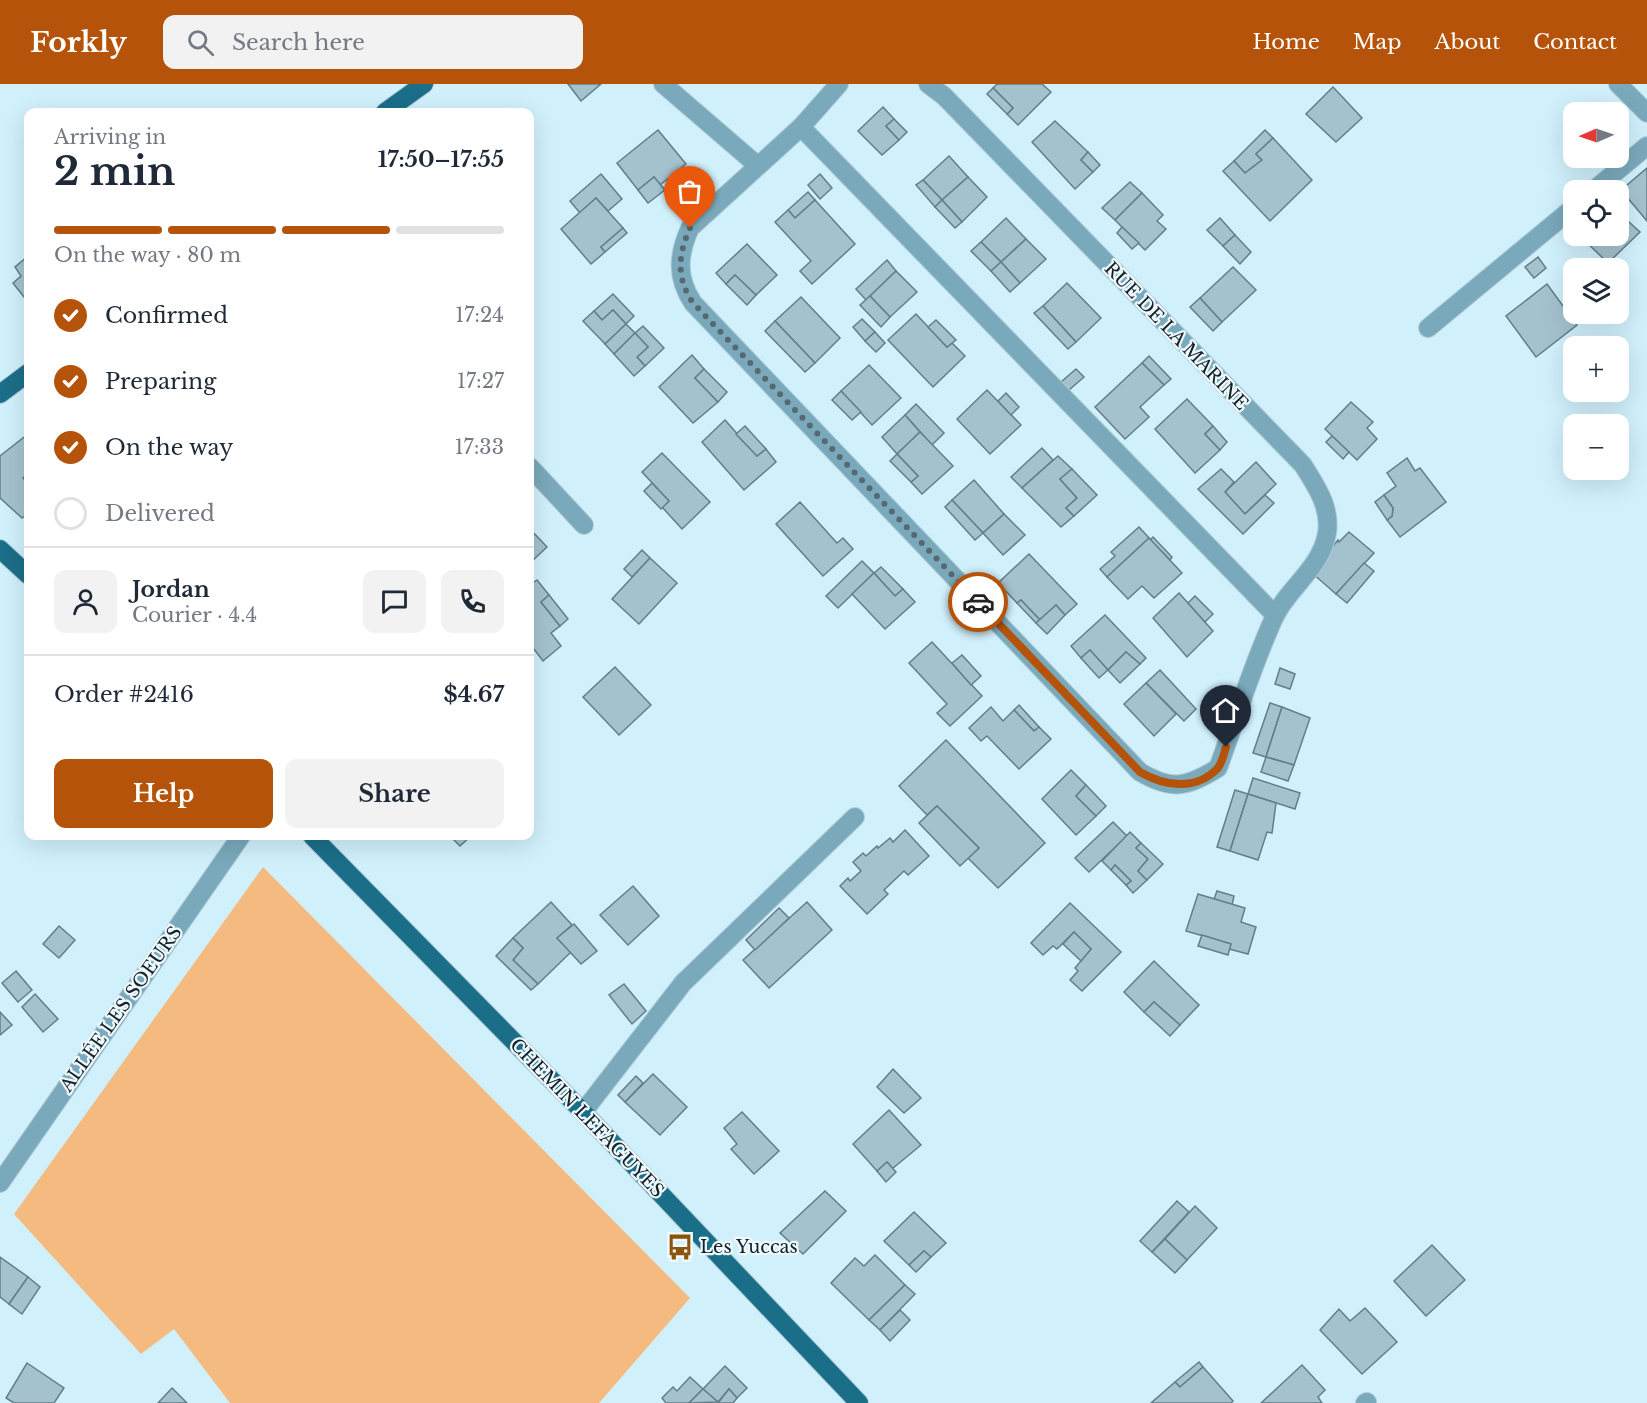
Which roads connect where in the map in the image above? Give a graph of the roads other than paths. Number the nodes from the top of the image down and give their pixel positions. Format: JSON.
{"nodes":[{"id":1,"x":424,"y":84,"type":"edge"},
{"id":2,"x":663,"y":84,"type":"edge"},
{"id":3,"x":839,"y":84,"type":"edge"},
{"id":4,"x":928,"y":84,"type":"edge"},
{"id":5,"x":1618,"y":84,"type":"edge"},
{"id":6,"x":391,"y":108,"type":"edge"},
{"id":7,"x":1647,"y":113,"type":"edge"},
{"id":8,"x":801,"y":127,"type":"junction"},
{"id":9,"x":1647,"y":146,"type":"edge"},
{"id":10,"x":757,"y":165,"type":"junction"},
{"id":11,"x":1606,"y":180,"type":"edge"},
{"id":12,"x":1563,"y":216,"type":"edge"},
{"id":13,"x":1428,"y":328,"type":"dead end"},
{"id":14,"x":24,"y":376,"type":"edge"},
{"id":15,"x":0,"y":394,"type":"edge"},
{"id":16,"x":534,"y":471,"type":"edge"},
{"id":17,"x":584,"y":525,"type":"dead end"},
{"id":18,"x":0,"y":549,"type":"edge"},
{"id":19,"x":24,"y":571,"type":"edge"},
{"id":20,"x":1275,"y":615,"type":"junction"},
{"id":21,"x":855,"y":817,"type":"dead end"},
{"id":22,"x":238,"y":840,"type":"edge"},
{"id":23,"x":316,"y":840,"type":"edge"},
{"id":24,"x":583,"y":1112,"type":"junction"},
{"id":25,"x":0,"y":1183,"type":"edge"},
{"id":26,"x":859,"y":1403,"type":"edge"}],
"edges":[{"from":1,"to":6,"type":"main road"},
{"from":2,"to":10,"type":"street"},
{"from":3,"to":8,"type":"street","name":"RUE DE LA MARINE"},
{"from":4,"to":20,"type":"street","name":"RUE DE LA MARINE"},
{"from":5,"to":7,"type":"street"},
{"from":8,"to":10,"type":"street","name":"RUE DE LA MARINE"},
{"from":8,"to":20,"type":"street"},
{"from":9,"to":11,"type":"street"},
{"from":10,"to":20,"type":"street","name":"RUE DE LA MARINE"},
{"from":12,"to":13,"type":"street"},
{"from":14,"to":15,"type":"main road"},
{"from":16,"to":17,"type":"street"},
{"from":18,"to":19,"type":"main road"},
{"from":21,"to":24,"type":"street"},
{"from":22,"to":25,"type":"street","name":"ALLÉE LES SOEURS"},
{"from":23,"to":24,"type":"main road","name":"CHEMIN LEFAGUYES"},
{"from":24,"to":26,"type":"main road","name":"CHEMIN LEFAGUYES"}]}
